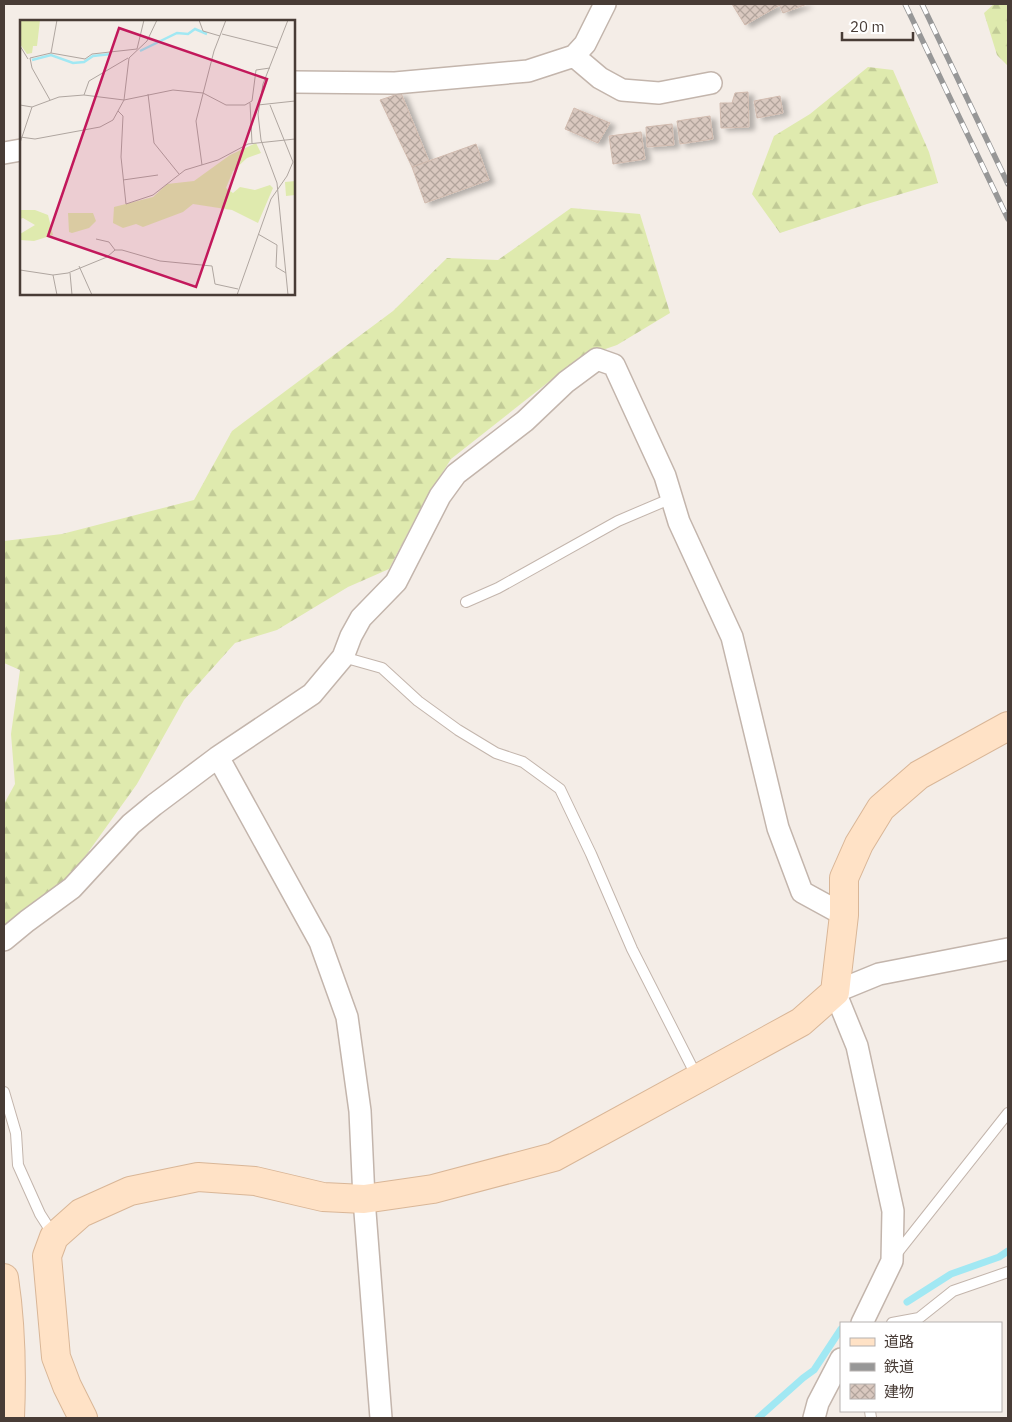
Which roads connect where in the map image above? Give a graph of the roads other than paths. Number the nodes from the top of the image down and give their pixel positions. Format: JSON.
{"nodes":[{"id":1,"x":605,"y":4,"type":"edge"},
{"id":2,"x":574,"y":56,"type":"junction"},
{"id":3,"x":295,"y":82,"type":"edge"},
{"id":4,"x":711,"y":83,"type":"dead end"},
{"id":5,"x":20,"y":150,"type":"edge"},
{"id":6,"x":4,"y":153,"type":"edge"},
{"id":7,"x":672,"y":498,"type":"junction"},
{"id":8,"x":466,"y":602,"type":"dead end"},
{"id":9,"x":343,"y":657,"type":"junction"},
{"id":10,"x":1008,"y":726,"type":"edge"},
{"id":11,"x":218,"y":757,"type":"junction"},
{"id":12,"x":844,"y":915,"type":"junction"},
{"id":13,"x":4,"y":940,"type":"edge"},
{"id":14,"x":1008,"y":948,"type":"edge"},
{"id":15,"x":835,"y":992,"type":"junction"},
{"id":16,"x":697,"y":1077,"type":"junction"},
{"id":17,"x":4,"y":1092,"type":"edge"},
{"id":18,"x":1008,"y":1113,"type":"edge"},
{"id":19,"x":364,"y":1199,"type":"junction"},
{"id":20,"x":54,"y":1237,"type":"junction"},
{"id":21,"x":892,"y":1261,"type":"junction"},
{"id":22,"x":1008,"y":1272,"type":"edge"},
{"id":23,"x":4,"y":1278,"type":"edge"},
{"id":24,"x":862,"y":1322,"type":"edge"},
{"id":25,"x":897,"y":1322,"type":"edge"},
{"id":26,"x":840,"y":1361,"type":"edge"},
{"id":27,"x":10,"y":1418,"type":"edge"},
{"id":28,"x":83,"y":1418,"type":"edge"},
{"id":29,"x":381,"y":1418,"type":"edge"},
{"id":30,"x":814,"y":1418,"type":"edge"}],
"edges":[{"from":1,"to":2,"type":"street"},
{"from":2,"to":3,"type":"street"},
{"from":2,"to":4,"type":"street"},
{"from":5,"to":6,"type":"street"},
{"from":7,"to":8,"type":"lane"},
{"from":7,"to":9,"type":"street"},
{"from":7,"to":12,"type":"street"},
{"from":9,"to":11,"type":"street"},
{"from":9,"to":16,"type":"lane"},
{"from":10,"to":12,"type":"street"},
{"from":11,"to":13,"type":"street"},
{"from":11,"to":19,"type":"street"},
{"from":12,"to":15,"type":"street"},
{"from":14,"to":15,"type":"street"},
{"from":15,"to":16,"type":"street"},
{"from":15,"to":21,"type":"street"},
{"from":16,"to":19,"type":"street"},
{"from":17,"to":20,"type":"lane"},
{"from":18,"to":21,"type":"lane"},
{"from":19,"to":20,"type":"street"},
{"from":19,"to":29,"type":"street"},
{"from":20,"to":28,"type":"street"},
{"from":21,"to":24,"type":"street"},
{"from":22,"to":25,"type":"lane"},
{"from":23,"to":27,"type":"street"},
{"from":26,"to":30,"type":"street"}]}
